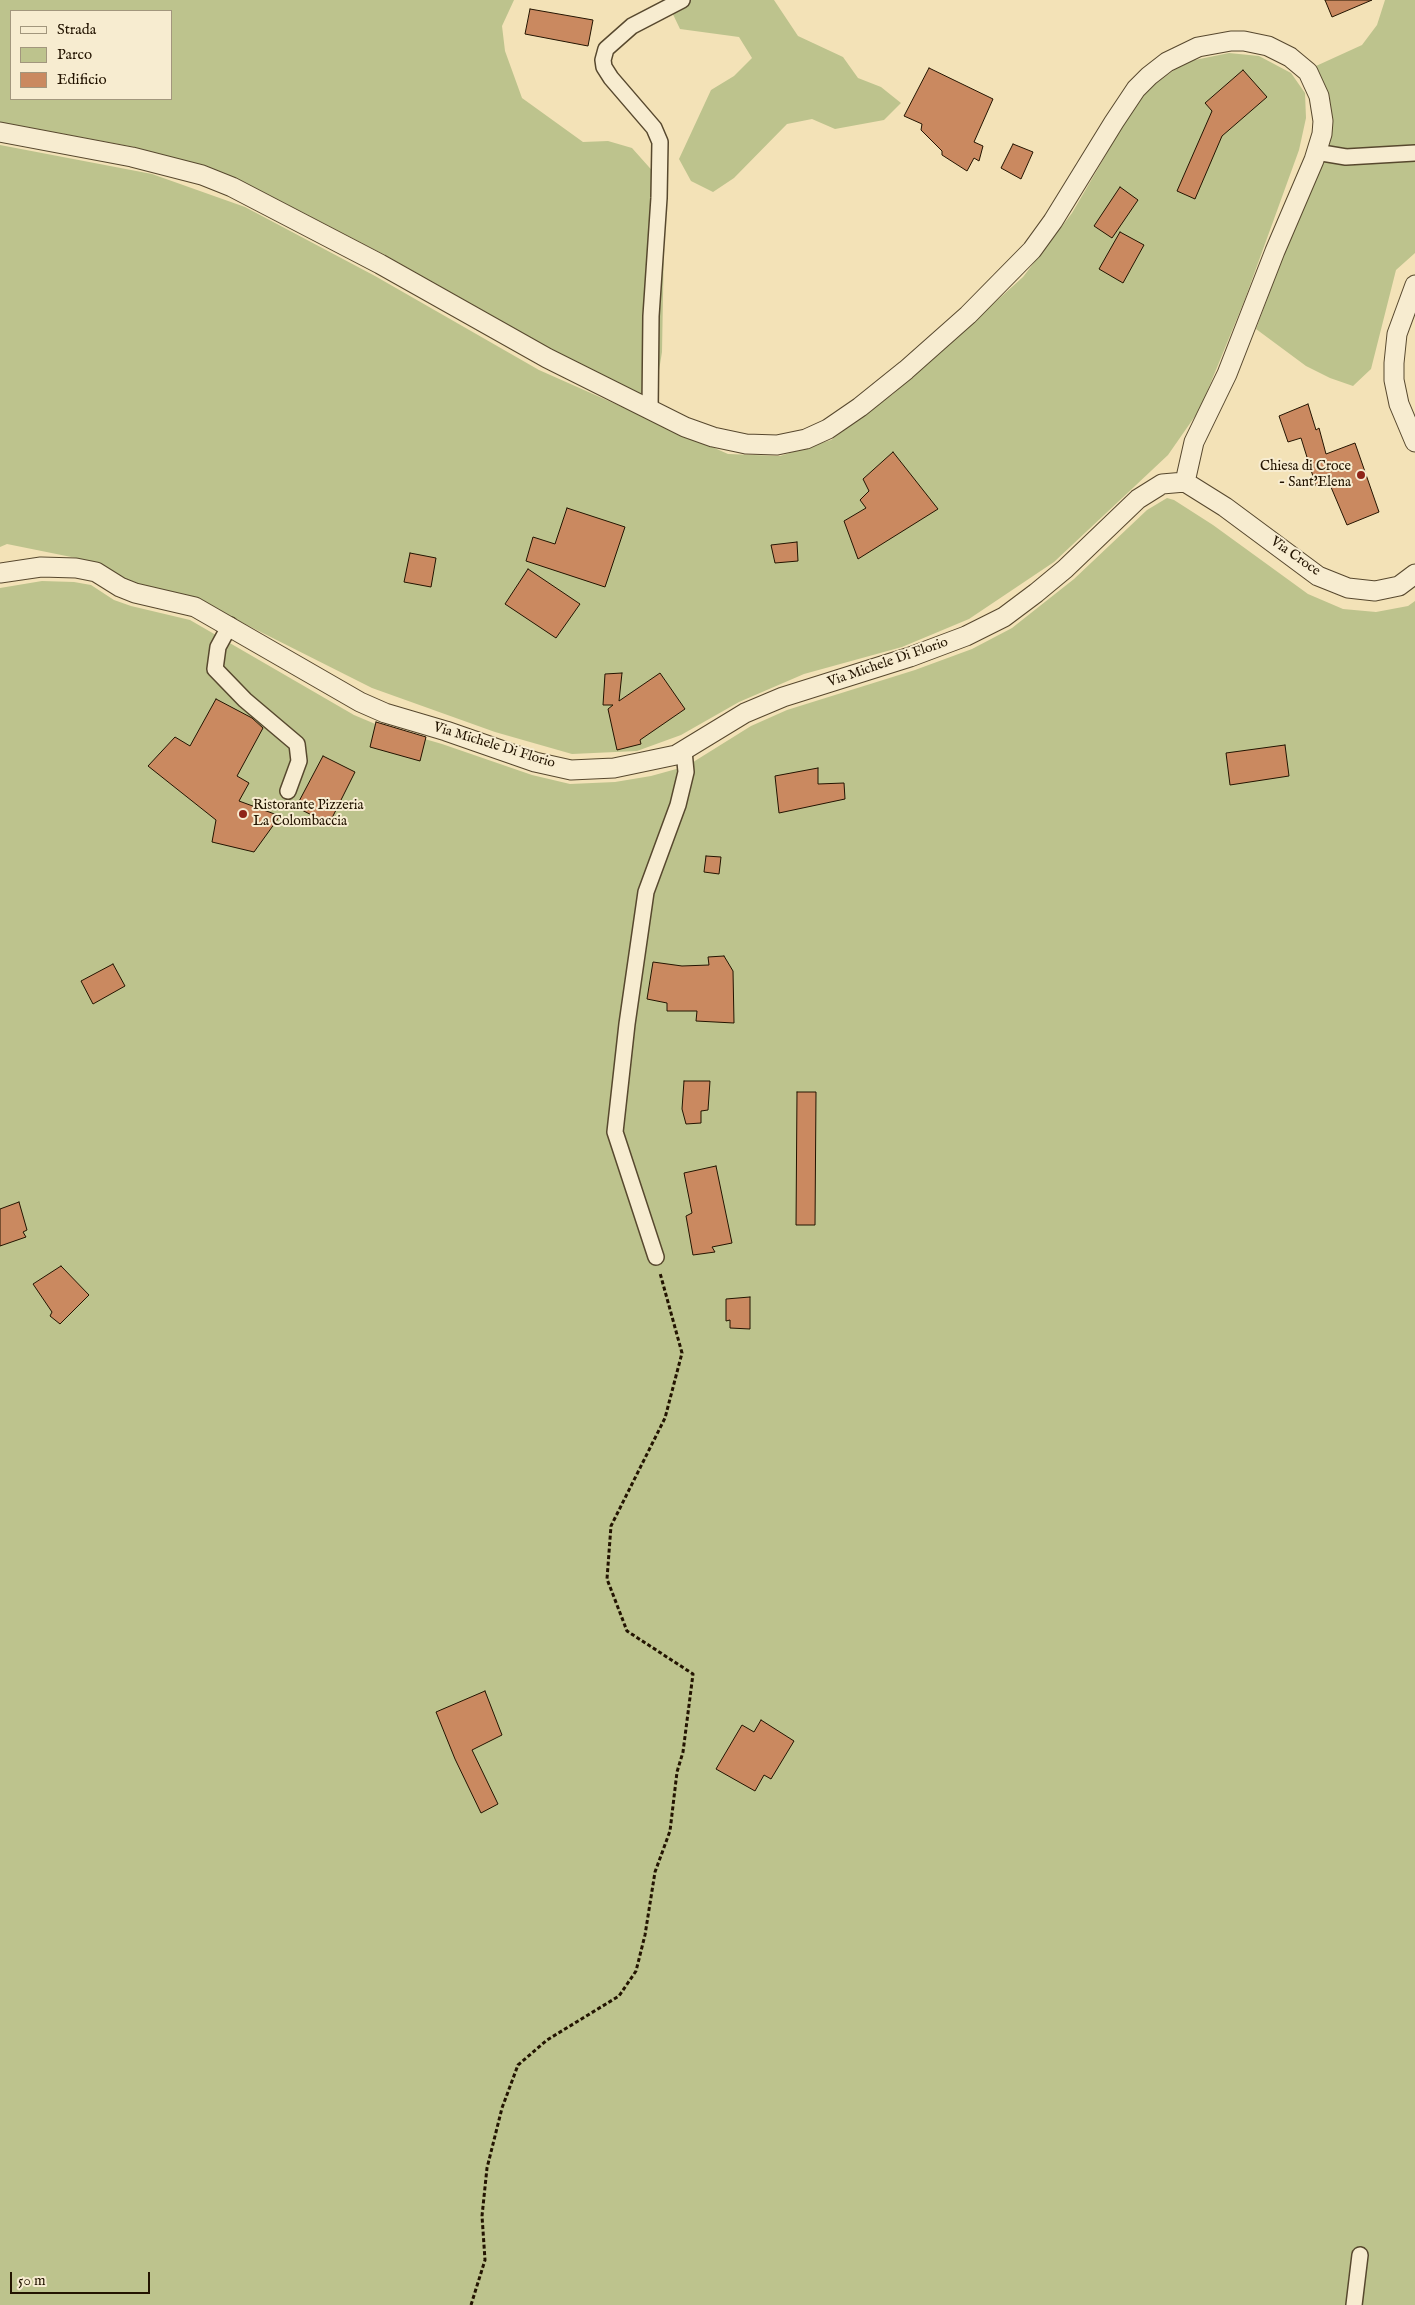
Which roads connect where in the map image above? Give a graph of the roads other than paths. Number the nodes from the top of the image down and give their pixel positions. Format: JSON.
{"nodes":[{"id":1,"x":682,"y":0,"type":"edge"},
{"id":2,"x":0,"y":132,"type":"edge"},
{"id":3,"x":1316,"y":152,"type":"junction"},
{"id":4,"x":1415,"y":153,"type":"edge"},
{"id":5,"x":1415,"y":286,"type":"edge"},
{"id":6,"x":650,"y":410,"type":"junction"},
{"id":7,"x":1415,"y":442,"type":"edge"},
{"id":8,"x":1185,"y":482,"type":"junction"},
{"id":9,"x":0,"y":573,"type":"edge"},
{"id":10,"x":1415,"y":574,"type":"edge"},
{"id":11,"x":230,"y":625,"type":"junction"},
{"id":12,"x":684,"y":751,"type":"junction"},
{"id":13,"x":288,"y":791,"type":"dead end"},
{"id":14,"x":656,"y":1257,"type":"road end"},
{"id":15,"x":1360,"y":2255,"type":"dead end"},
{"id":16,"x":1354,"y":2305,"type":"edge"}],
"edges":[{"from":1,"to":6,"type":"street"},
{"from":2,"to":6,"type":"street"},
{"from":3,"to":4,"type":"street"},
{"from":3,"to":6,"type":"street"},
{"from":3,"to":8,"type":"street"},
{"from":5,"to":7,"type":"street"},
{"from":8,"to":10,"type":"street","name":"Via Croce"},
{"from":8,"to":12,"type":"street","name":"Via Michele Di Florio"},
{"from":9,"to":11,"type":"street","name":"Via Michele Di Florio"},
{"from":11,"to":12,"type":"street","name":"Via Michele Di Florio"},
{"from":11,"to":13,"type":"street"},
{"from":12,"to":14,"type":"street"},
{"from":15,"to":16,"type":"street"}]}
